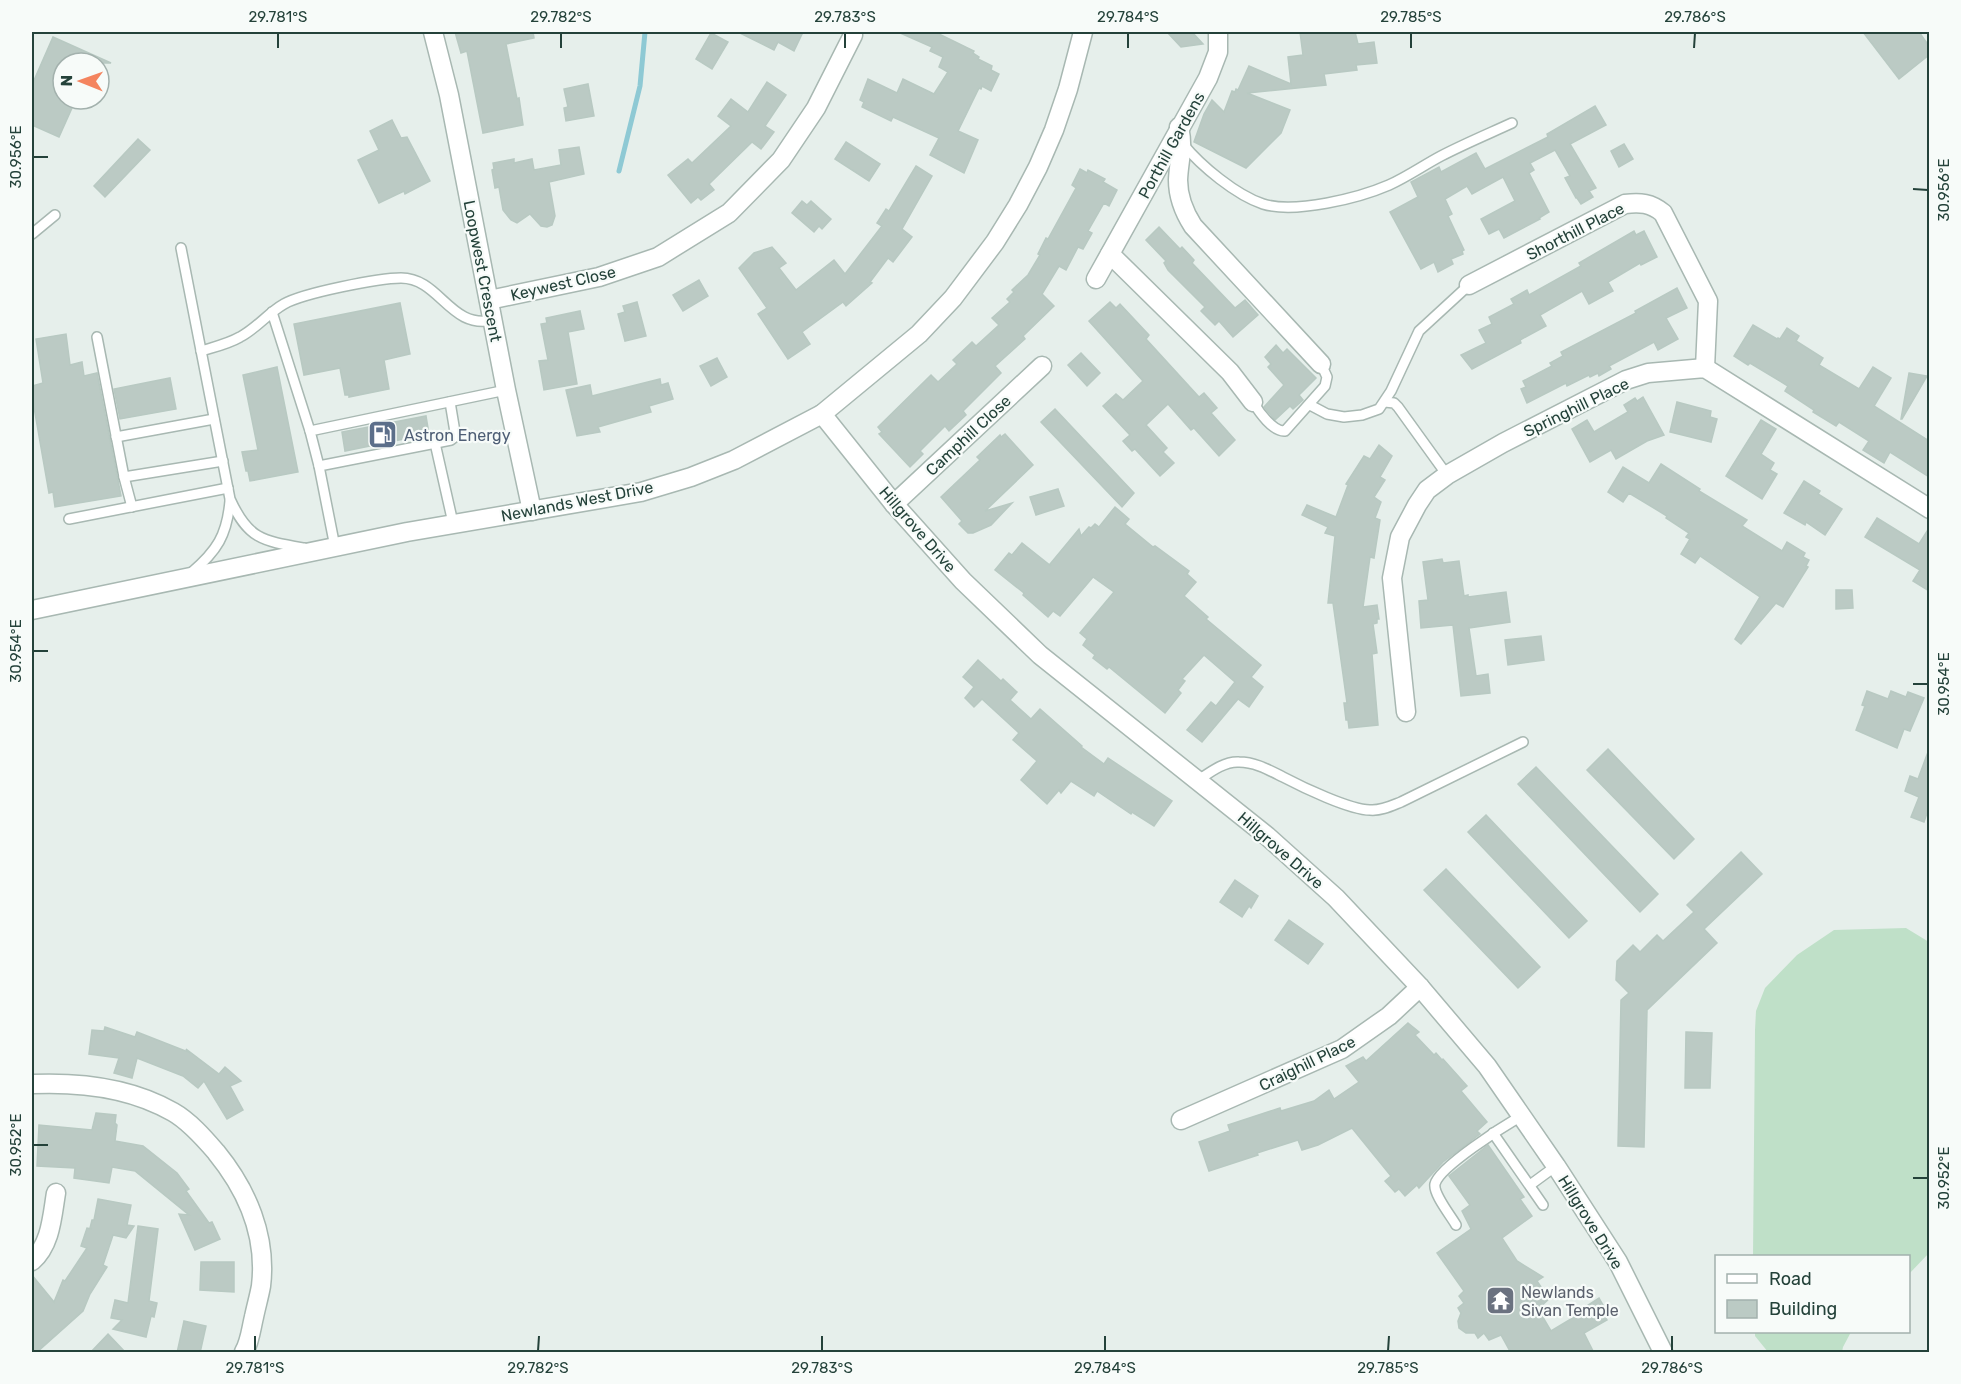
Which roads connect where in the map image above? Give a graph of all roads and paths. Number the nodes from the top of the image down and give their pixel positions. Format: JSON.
{"nodes":[{"id":1,"x":433,"y":32,"type":"edge"},
{"id":2,"x":1083,"y":32,"type":"edge"},
{"id":3,"x":1218,"y":32,"type":"edge"},
{"id":4,"x":853,"y":35,"type":"dead end"},
{"id":5,"x":1512,"y":123,"type":"dead end"},
{"id":6,"x":1181,"y":136,"type":"junction"},
{"id":7,"x":55,"y":215,"type":"dead end"},
{"id":8,"x":32,"y":234,"type":"edge"},
{"id":9,"x":182,"y":248,"type":"dead end"},
{"id":10,"x":1110,"y":254,"type":"junction"},
{"id":11,"x":1096,"y":279,"type":"dead end"},
{"id":12,"x":1469,"y":285,"type":"joint"},
{"id":13,"x":489,"y":300,"type":"junction"},
{"id":14,"x":272,"y":312,"type":"junction"},
{"id":15,"x":493,"y":320,"type":"junction"},
{"id":16,"x":98,"y":337,"type":"dead end"},
{"id":17,"x":201,"y":351,"type":"junction"},
{"id":18,"x":1321,"y":364,"type":"joint"},
{"id":19,"x":1042,"y":366,"type":"dead end"},
{"id":20,"x":1705,"y":368,"type":"junction"},
{"id":21,"x":507,"y":390,"type":"junction"},
{"id":22,"x":450,"y":402,"type":"junction"},
{"id":23,"x":1253,"y":402,"type":"joint"},
{"id":24,"x":1385,"y":402,"type":"junction"},
{"id":25,"x":1310,"y":405,"type":"junction"},
{"id":26,"x":822,"y":414,"type":"junction"},
{"id":27,"x":214,"y":419,"type":"junction"},
{"id":28,"x":310,"y":431,"type":"junction"},
{"id":29,"x":116,"y":437,"type":"junction"},
{"id":30,"x":435,"y":443,"type":"junction"},
{"id":31,"x":223,"y":461,"type":"junction"},
{"id":32,"x":319,"y":466,"type":"junction"},
{"id":33,"x":1446,"y":475,"type":"junction"},
{"id":34,"x":124,"y":477,"type":"junction"},
{"id":35,"x":229,"y":494,"type":"junction"},
{"id":36,"x":894,"y":504,"type":"junction"},
{"id":37,"x":132,"y":507,"type":"junction"},
{"id":38,"x":1929,"y":509,"type":"edge"},
{"id":39,"x":532,"y":511,"type":"junction"},
{"id":40,"x":69,"y":519,"type":"dead end"},
{"id":41,"x":453,"y":523,"type":"junction"},
{"id":42,"x":335,"y":548,"type":"junction"},
{"id":43,"x":315,"y":550,"type":"junction"},
{"id":44,"x":187,"y":577,"type":"junction"},
{"id":45,"x":32,"y":610,"type":"edge"},
{"id":46,"x":1406,"y":712,"type":"dead end"},
{"id":47,"x":1523,"y":742,"type":"dead end"},
{"id":48,"x":1197,"y":781,"type":"junction"},
{"id":49,"x":1420,"y":987,"type":"junction"},
{"id":50,"x":32,"y":1084,"type":"edge"},
{"id":51,"x":1521,"y":1116,"type":"junction"},
{"id":52,"x":1181,"y":1120,"type":"dead end"},
{"id":53,"x":1493,"y":1133,"type":"junction"},
{"id":54,"x":1556,"y":1166,"type":"junction"},
{"id":55,"x":1530,"y":1185,"type":"junction"},
{"id":56,"x":56,"y":1193,"type":"dead end"},
{"id":57,"x":1543,"y":1205,"type":"dead end"},
{"id":58,"x":1456,"y":1225,"type":"dead end"},
{"id":59,"x":32,"y":1261,"type":"edge"},
{"id":60,"x":244,"y":1353,"type":"edge"},
{"id":61,"x":1664,"y":1353,"type":"edge"}],
"edges":[{"from":1,"to":13,"type":"street","name":"Loopwest Crescent"},
{"from":2,"to":26,"type":"street","name":"Newlands West Drive"},
{"from":3,"to":6,"type":"street","name":"Porthill Gardens"},
{"from":4,"to":13,"type":"street","name":"Keywest Close"},
{"from":5,"to":6,"type":"lane"},
{"from":6,"to":10,"type":"street","name":"Porthill Gardens"},
{"from":6,"to":18,"type":"street"},
{"from":7,"to":8,"type":"lane"},
{"from":9,"to":17,"type":"lane"},
{"from":10,"to":11,"type":"street","name":"Porthill Gardens"},
{"from":10,"to":23,"type":"street"},
{"from":12,"to":20,"type":"street","name":"Shorthill Place"},
{"from":12,"to":24,"type":"lane"},
{"from":13,"to":15,"type":"street","name":"Loopwest Crescent"},
{"from":14,"to":15,"type":"lane"},
{"from":14,"to":17,"type":"lane"},
{"from":14,"to":28,"type":"lane"},
{"from":15,"to":21,"type":"street","name":"Loopwest Crescent"},
{"from":16,"to":29,"type":"lane"},
{"from":17,"to":27,"type":"lane"},
{"from":18,"to":25,"type":"lane"},
{"from":19,"to":36,"type":"street","name":"Camphill Close"},
{"from":20,"to":33,"type":"street","name":"Springhill Place"},
{"from":20,"to":38,"type":"street"},
{"from":21,"to":22,"type":"lane"},
{"from":21,"to":39,"type":"street","name":"Loopwest Crescent"},
{"from":22,"to":28,"type":"lane"},
{"from":22,"to":30,"type":"lane"},
{"from":23,"to":25,"type":"lane"},
{"from":24,"to":25,"type":"lane"},
{"from":24,"to":33,"type":"lane"},
{"from":26,"to":36,"type":"street","name":"Hillgrove Drive"},
{"from":26,"to":39,"type":"street","name":"Newlands West Drive"},
{"from":27,"to":29,"type":"lane"},
{"from":27,"to":31,"type":"lane"},
{"from":28,"to":32,"type":"lane"},
{"from":29,"to":34,"type":"lane"},
{"from":30,"to":32,"type":"lane"},
{"from":30,"to":41,"type":"lane"},
{"from":31,"to":34,"type":"lane"},
{"from":31,"to":35,"type":"lane"},
{"from":32,"to":42,"type":"lane"},
{"from":33,"to":46,"type":"street","name":"Springhill Place"},
{"from":34,"to":37,"type":"lane"},
{"from":35,"to":37,"type":"lane"},
{"from":35,"to":43,"type":"lane"},
{"from":35,"to":44,"type":"lane"},
{"from":36,"to":48,"type":"street","name":"Hillgrove Drive"},
{"from":37,"to":40,"type":"lane"},
{"from":39,"to":41,"type":"street","name":"Newlands West Drive"},
{"from":41,"to":42,"type":"street","name":"Newlands West Drive"},
{"from":42,"to":43,"type":"street","name":"Newlands West Drive"},
{"from":43,"to":44,"type":"street","name":"Newlands West Drive"},
{"from":44,"to":45,"type":"street","name":"Newlands West Drive"},
{"from":47,"to":48,"type":"lane"},
{"from":48,"to":49,"type":"street","name":"Hillgrove Drive"},
{"from":49,"to":51,"type":"street","name":"Hillgrove Drive"},
{"from":49,"to":52,"type":"street","name":"Craighill Place"},
{"from":50,"to":60,"type":"street"},
{"from":51,"to":53,"type":"lane"},
{"from":51,"to":54,"type":"street","name":"Hillgrove Drive"},
{"from":53,"to":55,"type":"lane"},
{"from":53,"to":58,"type":"lane"},
{"from":54,"to":55,"type":"lane"},
{"from":54,"to":61,"type":"street","name":"Hillgrove Drive"},
{"from":55,"to":57,"type":"lane"},
{"from":56,"to":59,"type":"street"}]}
